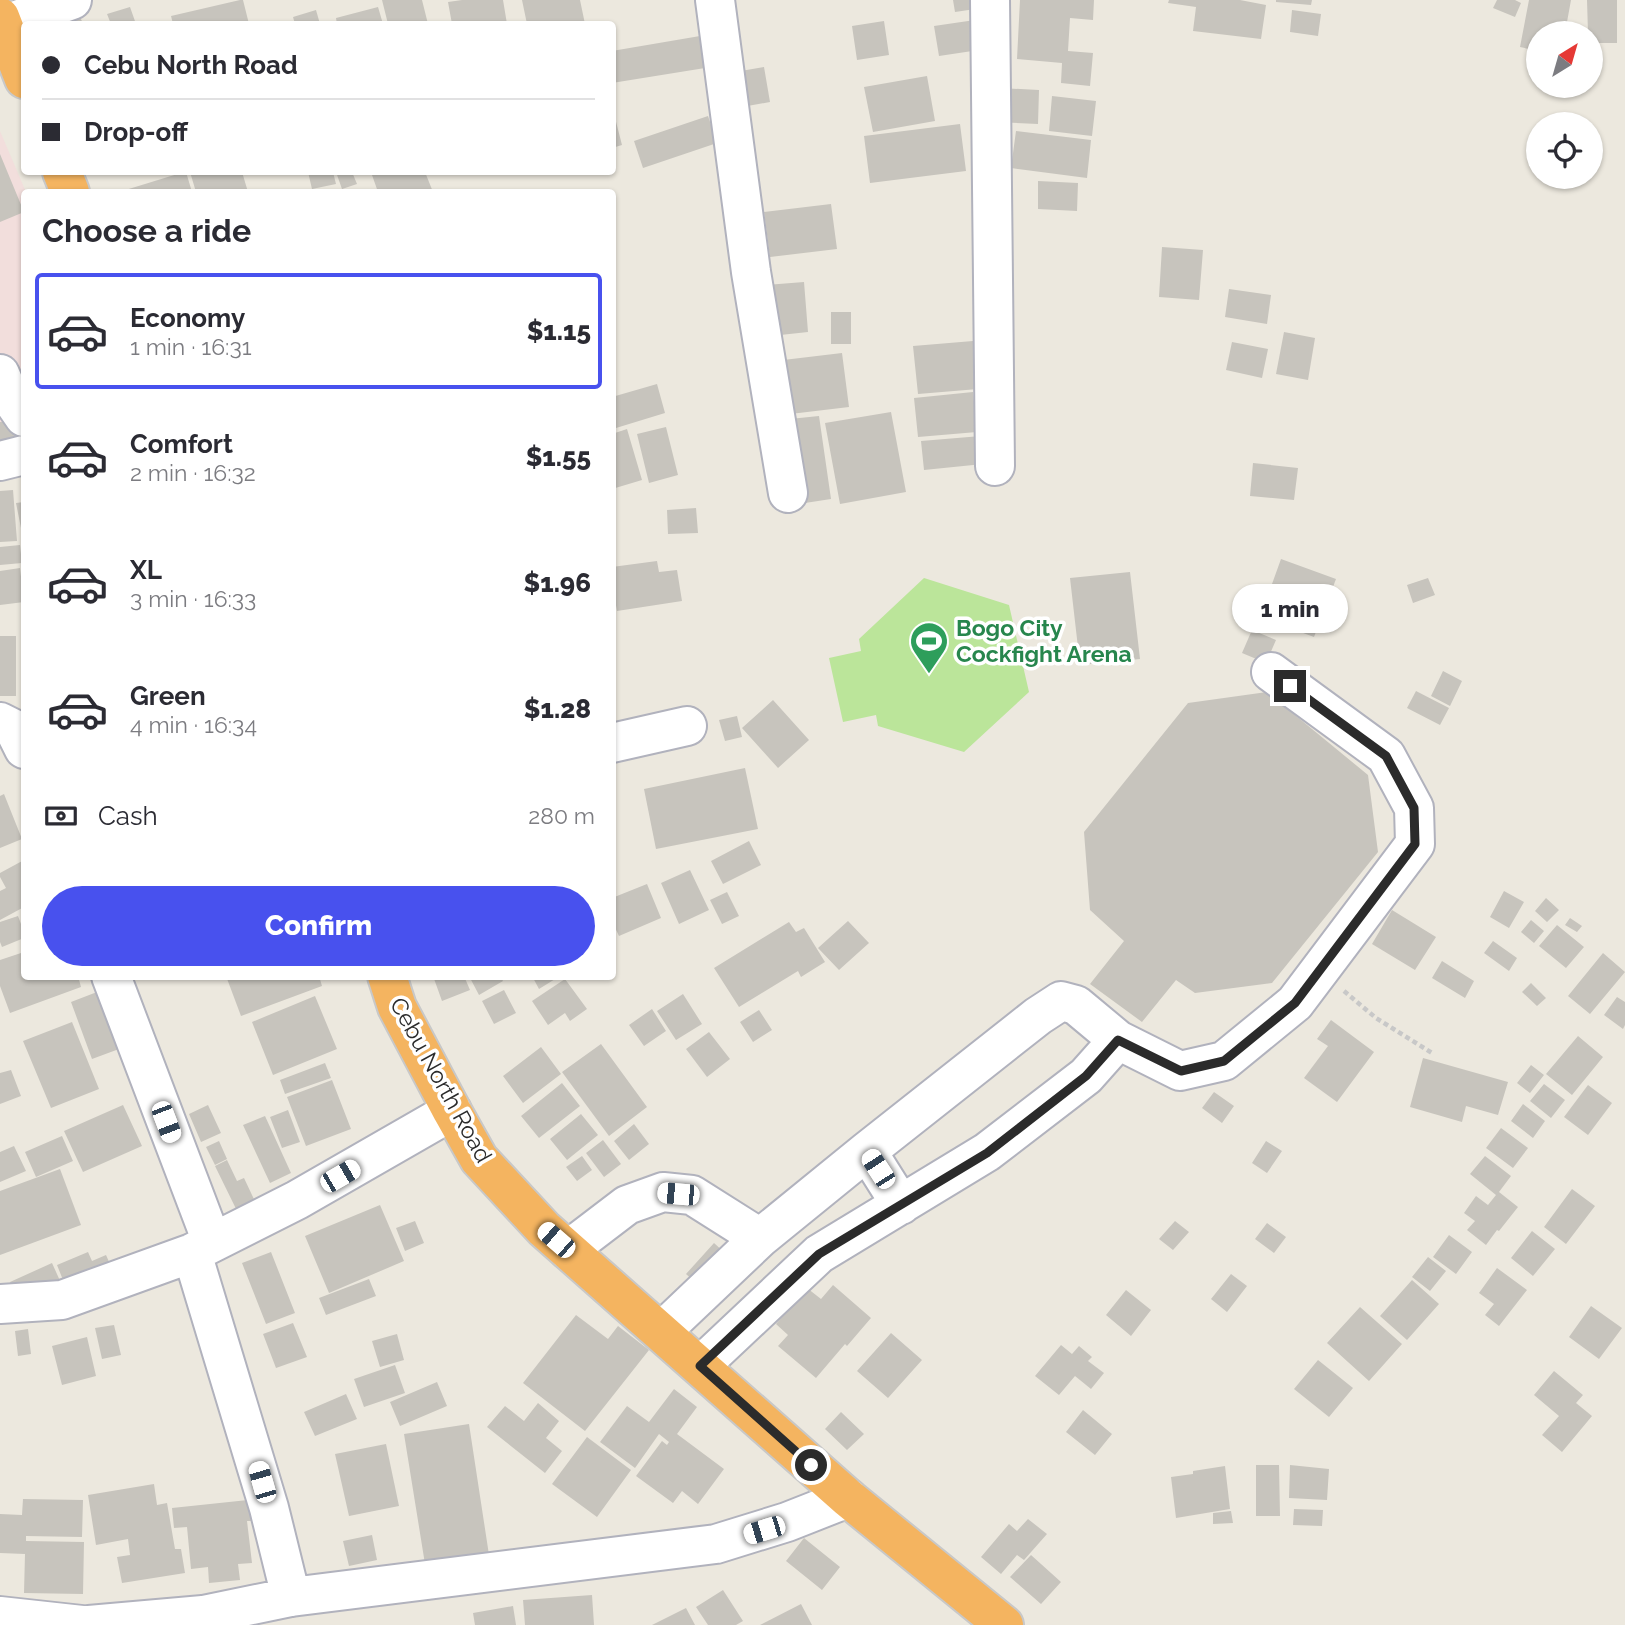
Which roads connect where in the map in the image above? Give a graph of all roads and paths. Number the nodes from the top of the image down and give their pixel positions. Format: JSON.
{"nodes":[{"id":1,"x":72,"y":0,"type":"edge"},
{"id":2,"x":715,"y":0,"type":"edge"},
{"id":3,"x":990,"y":0,"type":"edge"},
{"id":4,"x":1,"y":21,"type":"edge"},
{"id":5,"x":21,"y":71,"type":"edge"},
{"id":6,"x":21,"y":456,"type":"edge"},
{"id":7,"x":0,"y":461,"type":"edge"},
{"id":8,"x":995,"y":466,"type":"dead end"},
{"id":9,"x":788,"y":494,"type":"dead end"},
{"id":10,"x":1271,"y":672,"type":"dead end"},
{"id":11,"x":0,"y":722,"type":"edge"},
{"id":12,"x":687,"y":726,"type":"dead end"},
{"id":13,"x":616,"y":742,"type":"edge"},
{"id":14,"x":21,"y":743,"type":"edge"},
{"id":15,"x":1320,"y":970,"type":"junction"},
{"id":16,"x":112,"y":980,"type":"edge"},
{"id":17,"x":388,"y":980,"type":"edge"},
{"id":18,"x":1118,"y":1040,"type":"junction"},
{"id":19,"x":1432,"y":1053,"type":"dead end"},
{"id":20,"x":452,"y":1111,"type":"junction"},
{"id":21,"x":867,"y":1151,"type":"junction"},
{"id":22,"x":901,"y":1205,"type":"junction"},
{"id":23,"x":760,"y":1238,"type":"junction"},
{"id":24,"x":202,"y":1247,"type":"junction"},
{"id":25,"x":568,"y":1250,"type":"junction"},
{"id":26,"x":0,"y":1304,"type":"edge"},
{"id":27,"x":662,"y":1332,"type":"junction"},
{"id":28,"x":700,"y":1366,"type":"junction"},
{"id":29,"x":848,"y":1498,"type":"junction"},
{"id":30,"x":291,"y":1597,"type":"junction"},
{"id":31,"x":0,"y":1616,"type":"edge"},
{"id":32,"x":82,"y":1625,"type":"edge"},
{"id":33,"x":89,"y":1625,"type":"edge"},
{"id":34,"x":1004,"y":1625,"type":"edge"}],
"edges":[{"from":1,"to":4,"type":"street"},
{"from":2,"to":9,"type":"street"},
{"from":3,"to":8,"type":"street"},
{"from":4,"to":5,"type":"highway"},
{"from":6,"to":7,"type":"street"},
{"from":10,"to":15,"type":"street"},
{"from":11,"to":14,"type":"street"},
{"from":12,"to":13,"type":"street"},
{"from":15,"to":18,"type":"street"},
{"from":15,"to":19,"type":"path"},
{"from":16,"to":24,"type":"street"},
{"from":17,"to":20,"type":"highway","name":"Cebu North Road"},
{"from":18,"to":21,"type":"street"},
{"from":18,"to":22,"type":"street"},
{"from":20,"to":24,"type":"street"},
{"from":20,"to":25,"type":"highway","name":"Cebu North Road"},
{"from":21,"to":22,"type":"street"},
{"from":21,"to":23,"type":"street"},
{"from":22,"to":28,"type":"street"},
{"from":23,"to":25,"type":"street"},
{"from":23,"to":27,"type":"street"},
{"from":24,"to":26,"type":"street"},
{"from":24,"to":30,"type":"street"},
{"from":25,"to":27,"type":"highway","name":"Cebu North Road"},
{"from":27,"to":28,"type":"highway","name":"Cebu North Road"},
{"from":28,"to":29,"type":"highway","name":"Cebu North Road"},
{"from":29,"to":30,"type":"street"},
{"from":29,"to":34,"type":"highway","name":"Cebu North Road"},
{"from":30,"to":33,"type":"street"},
{"from":31,"to":32,"type":"street"}]}
